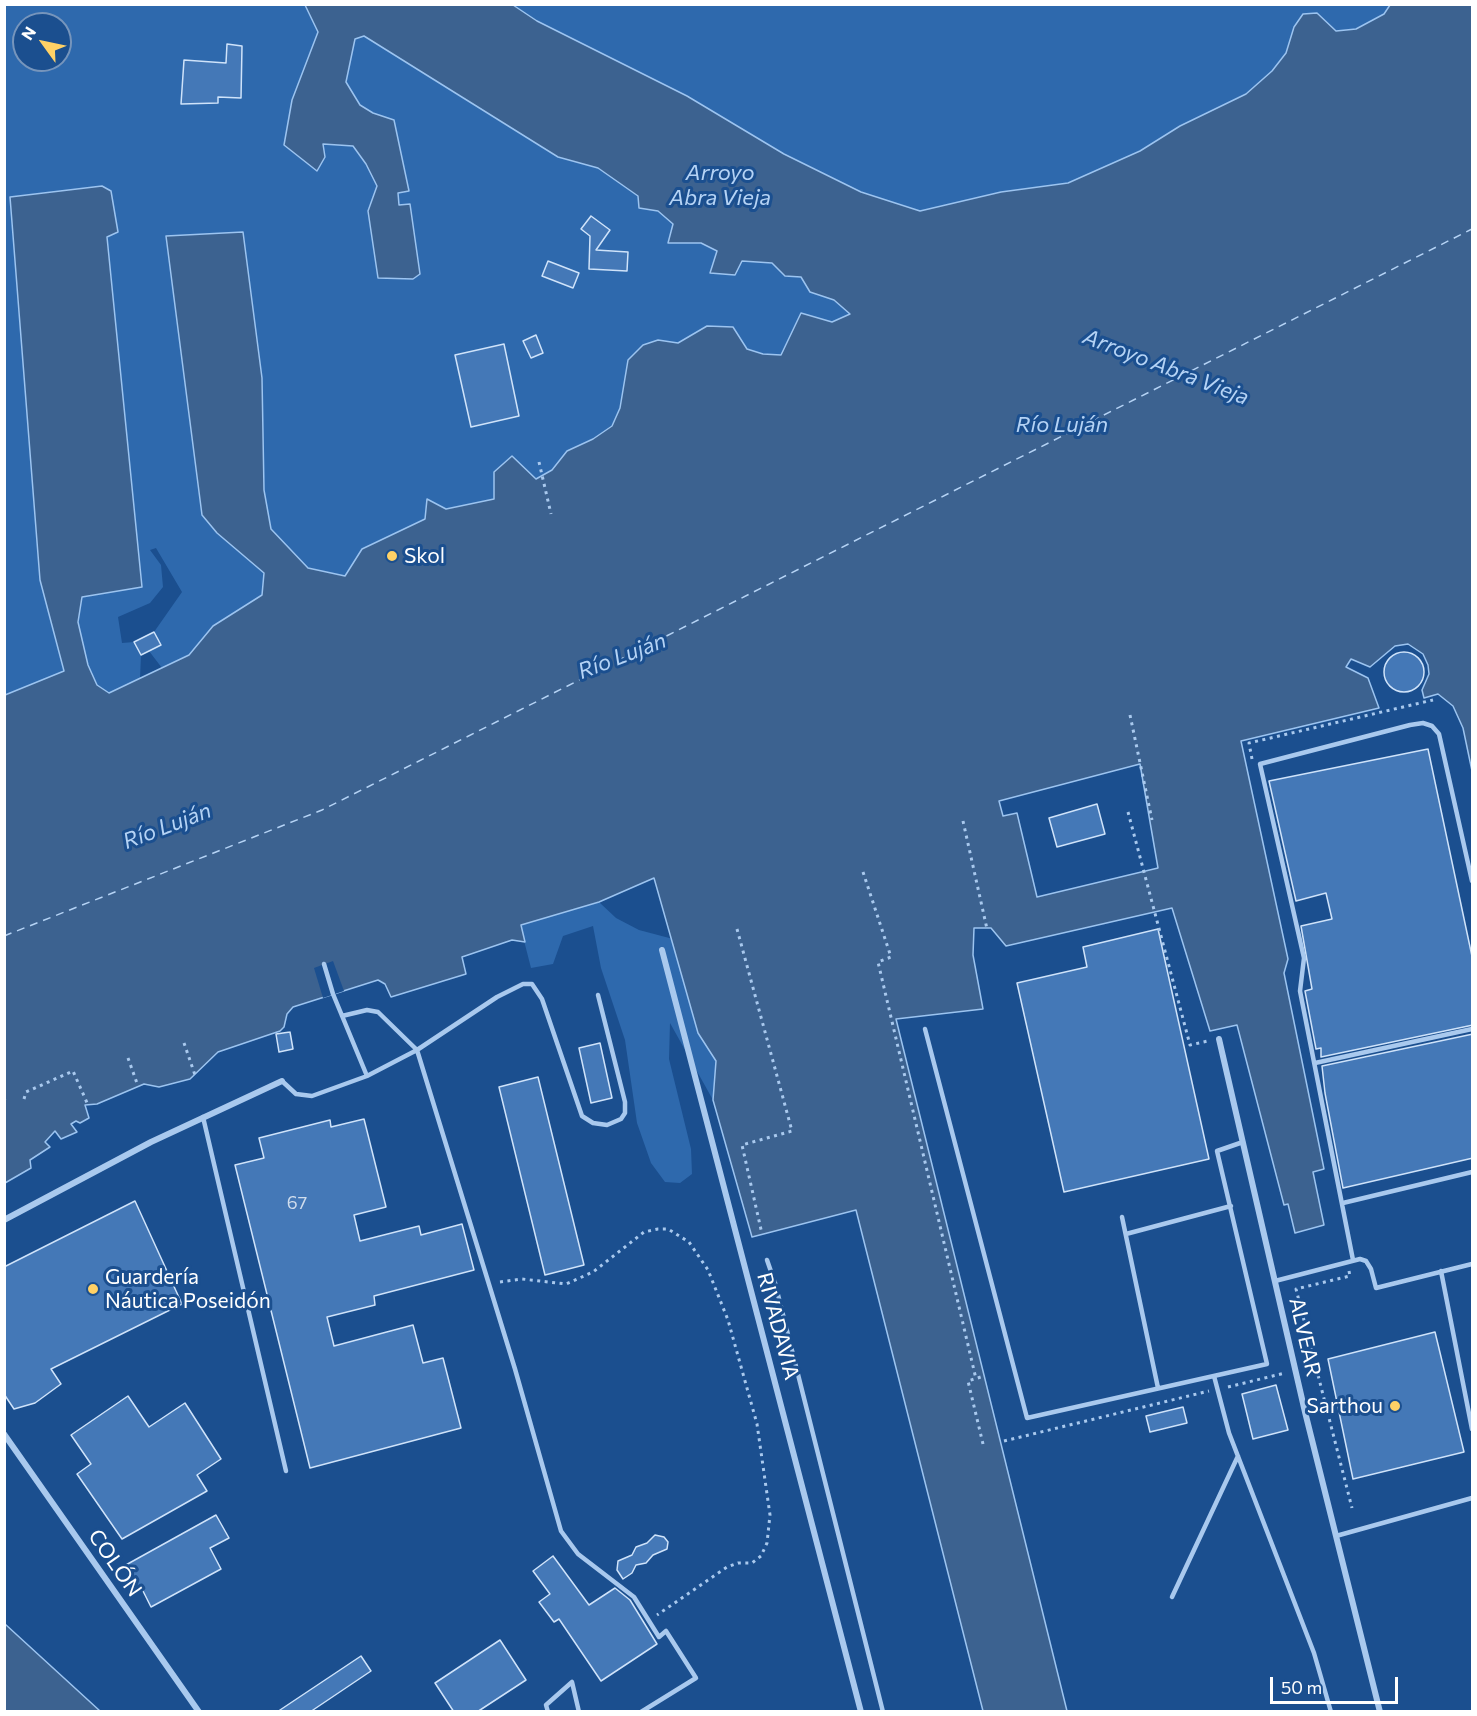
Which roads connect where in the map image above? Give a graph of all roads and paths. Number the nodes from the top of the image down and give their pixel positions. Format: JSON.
{"nodes":[{"id":1,"x":539,"y":462,"type":"dead end"},
{"id":2,"x":552,"y":514,"type":"dead end"},
{"id":3,"x":1130,"y":715,"type":"dead end"},
{"id":4,"x":1128,"y":812,"type":"dead end"},
{"id":5,"x":1152,"y":820,"type":"dead end"},
{"id":6,"x":963,"y":821,"type":"dead end"},
{"id":7,"x":863,"y":872,"type":"dead end"},
{"id":8,"x":1473,"y":881,"type":"edge"},
{"id":9,"x":737,"y":929,"type":"dead end"},
{"id":10,"x":987,"y":929,"type":"dead end"},
{"id":11,"x":662,"y":950,"type":"dead end"},
{"id":12,"x":324,"y":964,"type":"dead end"},
{"id":13,"x":598,"y":995,"type":"dead end"},
{"id":14,"x":342,"y":1016,"type":"junction"},
{"id":15,"x":925,"y":1029,"type":"dead end"},
{"id":16,"x":1473,"y":1029,"type":"edge"},
{"id":17,"x":1219,"y":1039,"type":"joint"},
{"id":18,"x":184,"y":1043,"type":"dead end"},
{"id":19,"x":417,"y":1050,"type":"junction"},
{"id":20,"x":128,"y":1058,"type":"dead end"},
{"id":21,"x":1314,"y":1063,"type":"junction"},
{"id":22,"x":195,"y":1075,"type":"dead end"},
{"id":23,"x":367,"y":1076,"type":"junction"},
{"id":24,"x":282,"y":1080,"type":"joint"},
{"id":25,"x":138,"y":1086,"type":"dead end"},
{"id":26,"x":6,"y":1095,"type":"edge"},
{"id":27,"x":24,"y":1099,"type":"dead end"},
{"id":28,"x":4,"y":1102,"type":"edge"},
{"id":29,"x":88,"y":1105,"type":"dead end"},
{"id":30,"x":203,"y":1117,"type":"junction"},
{"id":31,"x":1243,"y":1142,"type":"junction"},
{"id":32,"x":1473,"y":1172,"type":"edge"},
{"id":33,"x":1342,"y":1203,"type":"junction"},
{"id":34,"x":1231,"y":1206,"type":"junction"},
{"id":35,"x":1122,"y":1217,"type":"dead end"},
{"id":36,"x":4,"y":1220,"type":"edge"},
{"id":37,"x":762,"y":1234,"type":"dead end"},
{"id":38,"x":1125,"y":1234,"type":"junction"},
{"id":39,"x":767,"y":1260,"type":"dead end"},
{"id":40,"x":1353,"y":1260,"type":"junction"},
{"id":41,"x":1473,"y":1264,"type":"edge"},
{"id":42,"x":1441,"y":1271,"type":"junction"},
{"id":43,"x":1275,"y":1281,"type":"junction"},
{"id":44,"x":490,"y":1285,"type":"junction"},
{"id":45,"x":1295,"y":1369,"type":"junction"},
{"id":46,"x":984,"y":1376,"type":"dead end"},
{"id":47,"x":1214,"y":1376,"type":"junction"},
{"id":48,"x":976,"y":1379,"type":"junction"},
{"id":49,"x":1158,"y":1388,"type":"junction"},
{"id":50,"x":1217,"y":1390,"type":"junction"},
{"id":51,"x":1473,"y":1429,"type":"edge"},
{"id":52,"x":4,"y":1434,"type":"edge"},
{"id":53,"x":1004,"y":1441,"type":"dead end"},
{"id":54,"x":983,"y":1444,"type":"dead end"},
{"id":55,"x":1238,"y":1456,"type":"junction"},
{"id":56,"x":286,"y":1471,"type":"dead end"},
{"id":57,"x":1473,"y":1498,"type":"edge"},
{"id":58,"x":1336,"y":1536,"type":"junction"},
{"id":59,"x":1172,"y":1597,"type":"dead end"},
{"id":60,"x":649,"y":1621,"type":"junction"},
{"id":61,"x":199,"y":1712,"type":"edge"},
{"id":62,"x":548,"y":1712,"type":"edge"},
{"id":63,"x":579,"y":1712,"type":"edge"},
{"id":64,"x":642,"y":1712,"type":"edge"},
{"id":65,"x":861,"y":1712,"type":"edge"},
{"id":66,"x":883,"y":1712,"type":"edge"},
{"id":67,"x":1330,"y":1712,"type":"edge"},
{"id":68,"x":1380,"y":1712,"type":"edge"}],
"edges":[{"from":1,"to":2,"type":"path"},
{"from":3,"to":5,"type":"path"},
{"from":4,"to":17,"type":"path"},
{"from":6,"to":10,"type":"path"},
{"from":7,"to":48,"type":"path"},
{"from":8,"to":21,"type":"lane"},
{"from":9,"to":37,"type":"path"},
{"from":11,"to":65,"type":"street","name":"RIVADAVIA"},
{"from":12,"to":14,"type":"lane"},
{"from":13,"to":19,"type":"lane"},
{"from":14,"to":19,"type":"lane"},
{"from":14,"to":23,"type":"lane"},
{"from":15,"to":49,"type":"lane"},
{"from":16,"to":21,"type":"lane"},
{"from":17,"to":31,"type":"street","name":"ALVEAR"},
{"from":18,"to":22,"type":"path"},
{"from":19,"to":23,"type":"lane"},
{"from":19,"to":44,"type":"lane"},
{"from":20,"to":25,"type":"path"},
{"from":21,"to":33,"type":"lane"},
{"from":23,"to":24,"type":"lane"},
{"from":24,"to":30,"type":"street"},
{"from":26,"to":28,"type":"path"},
{"from":27,"to":29,"type":"path"},
{"from":30,"to":36,"type":"street"},
{"from":30,"to":56,"type":"lane"},
{"from":31,"to":34,"type":"lane"},
{"from":31,"to":43,"type":"street","name":"ALVEAR"},
{"from":32,"to":33,"type":"lane"},
{"from":33,"to":40,"type":"lane"},
{"from":34,"to":38,"type":"lane"},
{"from":34,"to":47,"type":"lane"},
{"from":35,"to":38,"type":"lane"},
{"from":38,"to":49,"type":"lane"},
{"from":39,"to":66,"type":"lane"},
{"from":40,"to":42,"type":"lane"},
{"from":40,"to":43,"type":"lane"},
{"from":41,"to":42,"type":"lane"},
{"from":42,"to":51,"type":"lane"},
{"from":43,"to":45,"type":"street","name":"ALVEAR"},
{"from":44,"to":60,"type":"lane"},
{"from":44,"to":60,"type":"path"},
{"from":45,"to":50,"type":"path"},
{"from":45,"to":58,"type":"street","name":"ALVEAR"},
{"from":46,"to":48,"type":"path"},
{"from":47,"to":49,"type":"lane"},
{"from":47,"to":50,"type":"lane"},
{"from":48,"to":54,"type":"path"},
{"from":50,"to":53,"type":"path"},
{"from":50,"to":55,"type":"lane"},
{"from":52,"to":61,"type":"street","name":"COLÓN"},
{"from":55,"to":59,"type":"lane"},
{"from":55,"to":67,"type":"lane"},
{"from":57,"to":58,"type":"lane"},
{"from":58,"to":68,"type":"street","name":"ALVEAR"},
{"from":60,"to":64,"type":"lane"},
{"from":62,"to":63,"type":"lane"}]}
